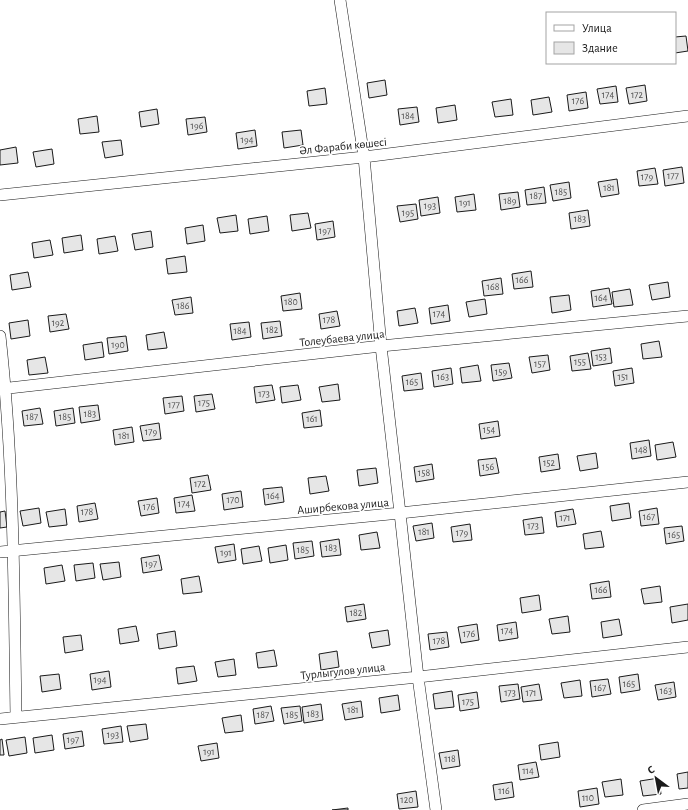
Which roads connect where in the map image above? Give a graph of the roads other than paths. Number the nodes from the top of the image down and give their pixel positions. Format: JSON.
{"nodes":[{"id":1,"x":340,"y":0,"type":"edge"},
{"id":2,"x":688,"y":116,"type":"edge"},
{"id":3,"x":364,"y":157,"type":"junction"},
{"id":4,"x":0,"y":195,"type":"edge"},
{"id":5,"x":688,"y":316,"type":"edge"},
{"id":6,"x":0,"y":336,"type":"edge"},
{"id":7,"x":381,"y":346,"type":"junction"},
{"id":8,"x":3,"y":389,"type":"edge"},
{"id":9,"x":688,"y":482,"type":"edge"},
{"id":10,"x":400,"y":513,"type":"junction"},
{"id":11,"x":13,"y":550,"type":"junction"},
{"id":12,"x":0,"y":552,"type":"edge"},
{"id":13,"x":688,"y":647,"type":"edge"},
{"id":14,"x":418,"y":677,"type":"junction"},
{"id":15,"x":16,"y":717,"type":"junction"},
{"id":16,"x":0,"y":719,"type":"edge"},
{"id":17,"x":688,"y":804,"type":"edge"},
{"id":18,"x":436,"y":810,"type":"edge"},
{"id":19,"x":643,"y":810,"type":"edge"}],
"edges":[{"from":1,"to":3,"type":"street"},
{"from":2,"to":3,"type":"street","name":"Әл Фараби көшесі"},
{"from":3,"to":4,"type":"street","name":"Әл Фараби көшесі"},
{"from":3,"to":7,"type":"street"},
{"from":5,"to":7,"type":"street","name":"Толеубаева улица"},
{"from":6,"to":8,"type":"street"},
{"from":7,"to":8,"type":"street","name":"Толеубаева улица"},
{"from":7,"to":10,"type":"street"},
{"from":8,"to":11,"type":"street"},
{"from":9,"to":10,"type":"street","name":"Аширбекова улица"},
{"from":10,"to":11,"type":"street","name":"Аширбекова улица"},
{"from":10,"to":14,"type":"street"},
{"from":11,"to":12,"type":"street","name":"Аширбекова улица"},
{"from":11,"to":15,"type":"street"},
{"from":13,"to":14,"type":"street","name":"Турлыгулов улица"},
{"from":14,"to":15,"type":"street","name":"Турлыгулов улица"},
{"from":14,"to":18,"type":"street"},
{"from":15,"to":16,"type":"street","name":"Турлыгулов улица"},
{"from":17,"to":19,"type":"street"}]}
